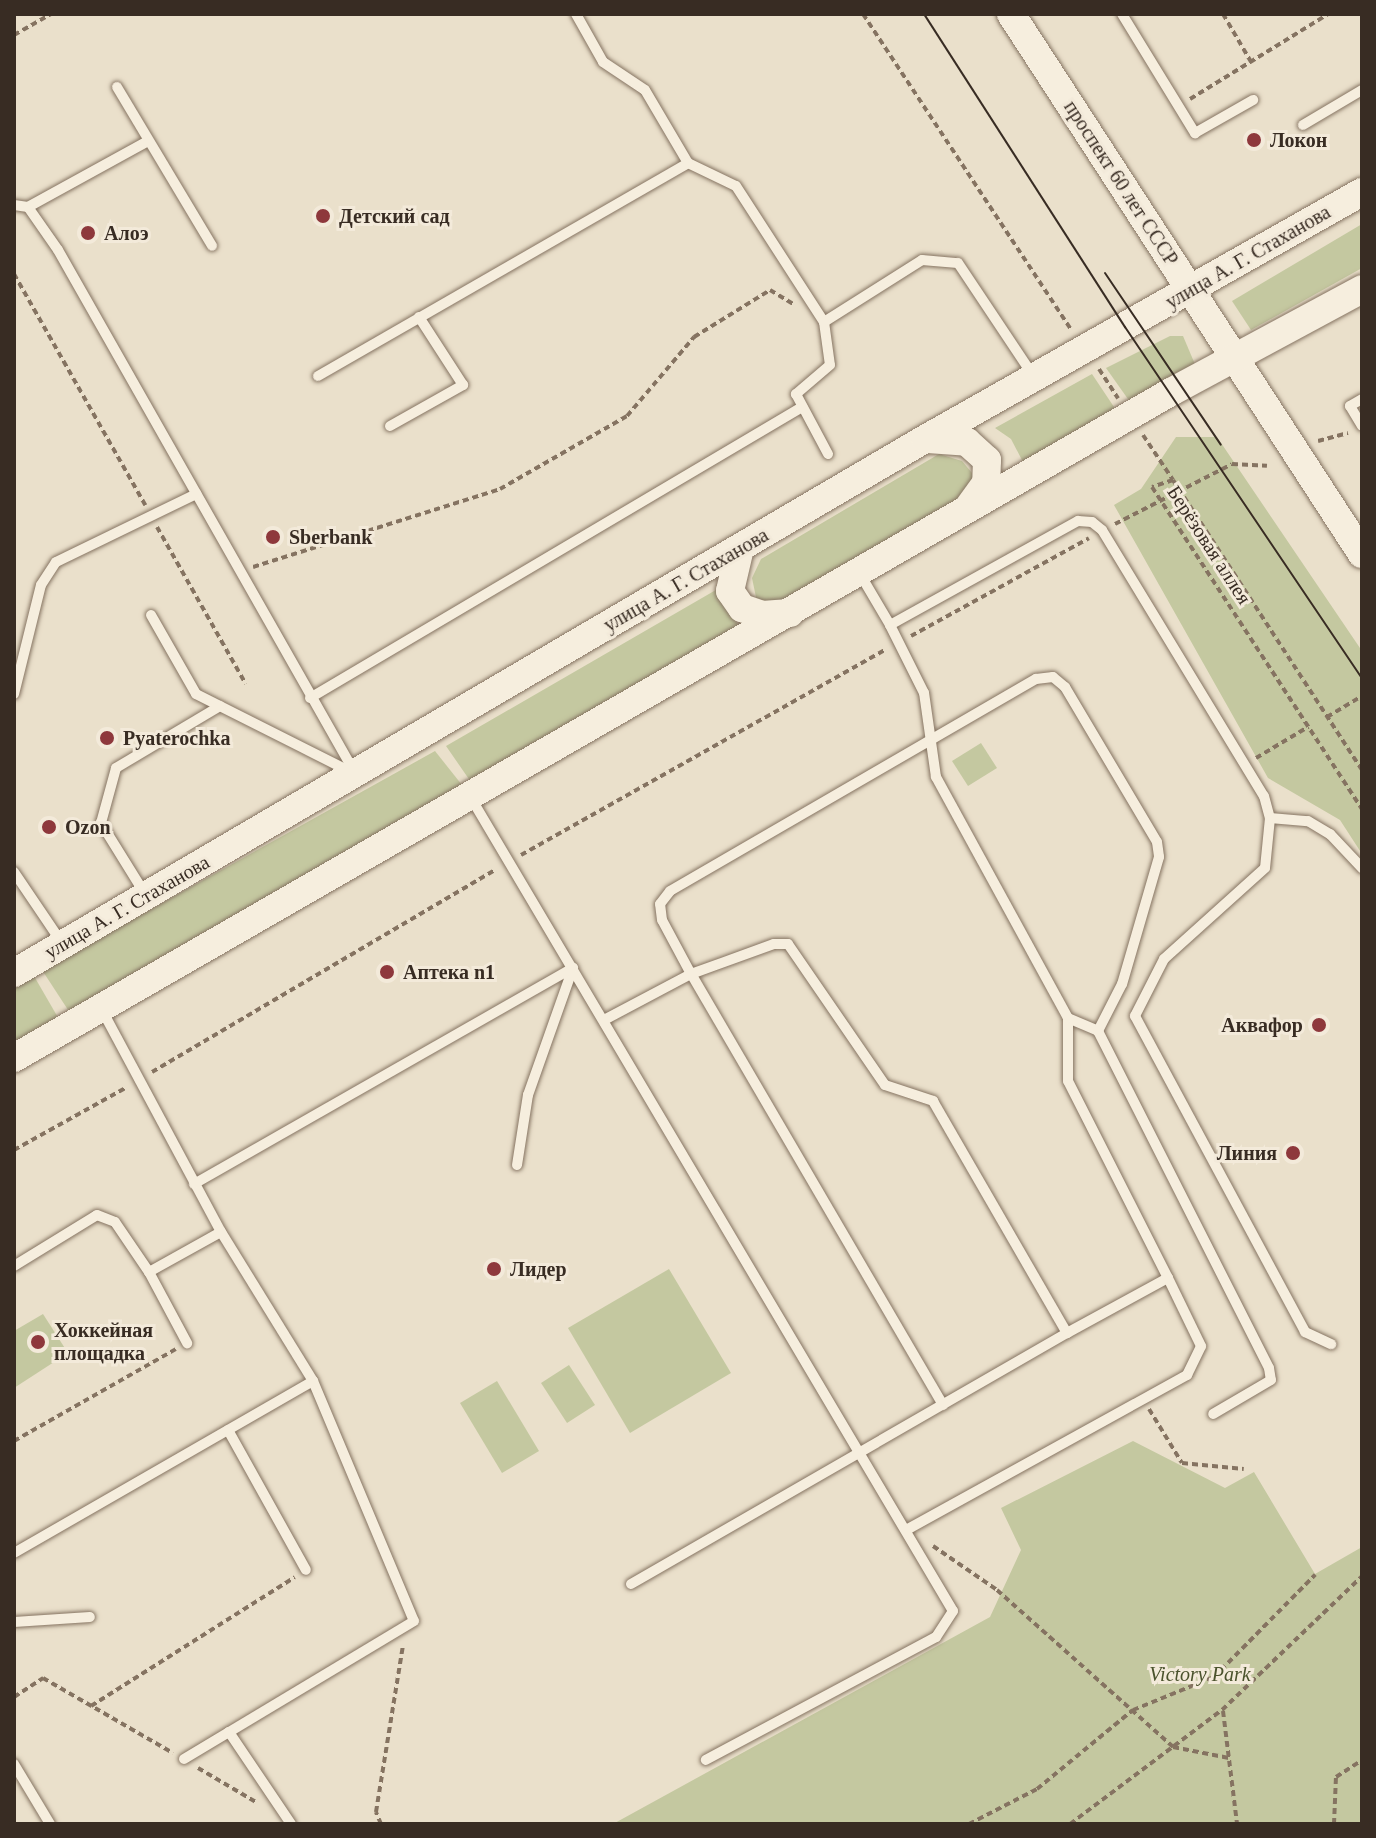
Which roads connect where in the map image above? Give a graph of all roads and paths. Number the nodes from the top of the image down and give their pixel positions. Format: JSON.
{"nodes":[{"id":1,"x":51,"y":14,"type":"edge"},
{"id":2,"x":576,"y":14,"type":"edge"},
{"id":3,"x":863,"y":14,"type":"edge"},
{"id":4,"x":1011,"y":14,"type":"edge"},
{"id":5,"x":1122,"y":14,"type":"edge"},
{"id":6,"x":1223,"y":14,"type":"edge"},
{"id":7,"x":1328,"y":14,"type":"edge"},
{"id":8,"x":14,"y":35,"type":"edge"},
{"id":9,"x":1251,"y":62,"type":"junction"},
{"id":10,"x":117,"y":87,"type":"dead end"},
{"id":11,"x":1362,"y":90,"type":"edge"},
{"id":12,"x":1253,"y":100,"type":"dead end"},
{"id":13,"x":1178,"y":105,"type":"junction"},
{"id":14,"x":1303,"y":125,"type":"dead end"},
{"id":15,"x":148,"y":141,"type":"junction"},
{"id":16,"x":688,"y":163,"type":"junction"},
{"id":17,"x":1362,"y":192,"type":"edge"},
{"id":18,"x":14,"y":205,"type":"edge"},
{"id":19,"x":28,"y":207,"type":"junction"},
{"id":20,"x":212,"y":246,"type":"dead end"},
{"id":21,"x":14,"y":274,"type":"edge"},
{"id":22,"x":1189,"y":289,"type":"junction"},
{"id":23,"x":1362,"y":289,"type":"edge"},
{"id":24,"x":419,"y":317,"type":"junction"},
{"id":25,"x":824,"y":322,"type":"junction"},
{"id":26,"x":1086,"y":349,"type":"junction"},
{"id":27,"x":1236,"y":360,"type":"junction"},
{"id":28,"x":318,"y":376,"type":"dead end"},
{"id":29,"x":1034,"y":378,"type":"junction"},
{"id":30,"x":1362,"y":399,"type":"edge"},
{"id":31,"x":802,"y":407,"type":"junction"},
{"id":32,"x":1132,"y":418,"type":"junction"},
{"id":33,"x":390,"y":426,"type":"dead end"},
{"id":34,"x":1362,"y":428,"type":"edge"},
{"id":35,"x":925,"y":439,"type":"junction"},
{"id":36,"x":1316,"y":441,"type":"dead end"},
{"id":37,"x":828,"y":454,"type":"dead end"},
{"id":38,"x":1267,"y":466,"type":"dead end"},
{"id":39,"x":1173,"y":480,"type":"junction"},
{"id":40,"x":1182,"y":493,"type":"junction"},
{"id":41,"x":196,"y":494,"type":"junction"},
{"id":42,"x":1161,"y":502,"type":"junction"},
{"id":43,"x":966,"y":510,"type":"junction"},
{"id":44,"x":151,"y":516,"type":"junction"},
{"id":45,"x":1102,"y":530,"type":"junction"},
{"id":46,"x":740,"y":548,"type":"junction"},
{"id":47,"x":1362,"y":554,"type":"edge"},
{"id":48,"x":239,"y":572,"type":"junction"},
{"id":49,"x":859,"y":572,"type":"junction"},
{"id":50,"x":790,"y":613,"type":"junction"},
{"id":51,"x":151,"y":615,"type":"dead end"},
{"id":52,"x":890,"y":625,"type":"junction"},
{"id":53,"x":899,"y":643,"type":"junction"},
{"id":54,"x":246,"y":684,"type":"dead end"},
{"id":55,"x":14,"y":694,"type":"edge"},
{"id":56,"x":1362,"y":696,"type":"edge"},
{"id":57,"x":310,"y":698,"type":"junction"},
{"id":58,"x":220,"y":706,"type":"junction"},
{"id":59,"x":1327,"y":717,"type":"junction"},
{"id":60,"x":1308,"y":727,"type":"junction"},
{"id":61,"x":931,"y":742,"type":"junction"},
{"id":62,"x":1246,"y":764,"type":"dead end"},
{"id":63,"x":1362,"y":770,"type":"edge"},
{"id":64,"x":356,"y":774,"type":"junction"},
{"id":65,"x":470,"y":796,"type":"junction"},
{"id":66,"x":1362,"y":809,"type":"edge"},
{"id":67,"x":1270,"y":818,"type":"junction"},
{"id":68,"x":509,"y":861,"type":"junction"},
{"id":69,"x":1362,"y":868,"type":"edge"},
{"id":70,"x":14,"y":872,"type":"edge"},
{"id":71,"x":146,"y":896,"type":"junction"},
{"id":72,"x":63,"y":945,"type":"junction"},
{"id":73,"x":573,"y":968,"type":"junction"},
{"id":74,"x":14,"y":973,"type":"edge"},
{"id":75,"x":691,"y":974,"type":"junction"},
{"id":76,"x":101,"y":1009,"type":"junction"},
{"id":77,"x":1068,"y":1018,"type":"junction"},
{"id":78,"x":604,"y":1020,"type":"junction"},
{"id":79,"x":1098,"y":1031,"type":"junction"},
{"id":80,"x":14,"y":1058,"type":"edge"},
{"id":81,"x":138,"y":1080,"type":"junction"},
{"id":82,"x":14,"y":1150,"type":"edge"},
{"id":83,"x":517,"y":1165,"type":"dead end"},
{"id":84,"x":194,"y":1184,"type":"junction"},
{"id":85,"x":221,"y":1232,"type":"junction"},
{"id":86,"x":14,"y":1266,"type":"edge"},
{"id":87,"x":149,"y":1272,"type":"junction"},
{"id":88,"x":1168,"y":1278,"type":"junction"},
{"id":89,"x":1067,"y":1333,"type":"junction"},
{"id":90,"x":187,"y":1343,"type":"joint"},
{"id":91,"x":1331,"y":1344,"type":"dead end"},
{"id":92,"x":313,"y":1381,"type":"junction"},
{"id":93,"x":1143,"y":1399,"type":"junction"},
{"id":94,"x":943,"y":1405,"type":"junction"},
{"id":95,"x":1213,"y":1414,"type":"dead end"},
{"id":96,"x":228,"y":1430,"type":"junction"},
{"id":97,"x":14,"y":1441,"type":"edge"},
{"id":98,"x":862,"y":1452,"type":"junction"},
{"id":99,"x":1244,"y":1469,"type":"dead end"},
{"id":100,"x":908,"y":1529,"type":"junction"},
{"id":101,"x":14,"y":1553,"type":"edge"},
{"id":102,"x":306,"y":1570,"type":"joint"},
{"id":103,"x":1315,"y":1575,"type":"dead end"},
{"id":104,"x":1362,"y":1576,"type":"edge"},
{"id":105,"x":631,"y":1584,"type":"dead end"},
{"id":106,"x":409,"y":1611,"type":"junction"},
{"id":107,"x":90,"y":1617,"type":"dead end"},
{"id":108,"x":14,"y":1622,"type":"edge"},
{"id":109,"x":14,"y":1697,"type":"edge"},
{"id":110,"x":91,"y":1706,"type":"junction"},
{"id":111,"x":1133,"y":1710,"type":"junction"},
{"id":112,"x":1222,"y":1710,"type":"junction"},
{"id":113,"x":229,"y":1732,"type":"junction"},
{"id":114,"x":1173,"y":1747,"type":"junction"},
{"id":115,"x":1229,"y":1758,"type":"junction"},
{"id":116,"x":184,"y":1759,"type":"junction"},
{"id":117,"x":706,"y":1760,"type":"dead end"},
{"id":118,"x":1362,"y":1760,"type":"edge"},
{"id":119,"x":14,"y":1764,"type":"edge"},
{"id":120,"x":289,"y":1822,"type":"edge"},
{"id":121,"x":50,"y":1824,"type":"edge"},
{"id":122,"x":381,"y":1824,"type":"edge"},
{"id":123,"x":969,"y":1824,"type":"edge"},
{"id":124,"x":1070,"y":1824,"type":"edge"},
{"id":125,"x":1237,"y":1824,"type":"edge"},
{"id":126,"x":1334,"y":1824,"type":"edge"}],
"edges":[{"from":1,"to":8,"type":"path"},
{"from":2,"to":16,"type":"lane"},
{"from":3,"to":26,"type":"path"},
{"from":4,"to":22,"type":"main road","name":"проспект 60 лет СССР"},
{"from":5,"to":13,"type":"lane"},
{"from":6,"to":9,"type":"path"},
{"from":7,"to":9,"type":"path"},
{"from":9,"to":13,"type":"path"},
{"from":10,"to":15,"type":"lane"},
{"from":11,"to":14,"type":"lane"},
{"from":12,"to":13,"type":"lane"},
{"from":15,"to":19,"type":"lane"},
{"from":15,"to":20,"type":"lane"},
{"from":16,"to":24,"type":"lane"},
{"from":16,"to":25,"type":"lane"},
{"from":17,"to":22,"type":"main road","name":"улица А. Г. Стаханова"},
{"from":18,"to":19,"type":"lane"},
{"from":19,"to":41,"type":"lane"},
{"from":21,"to":44,"type":"path"},
{"from":22,"to":26,"type":"main road","name":"улица А. Г. Стаханова"},
{"from":22,"to":27,"type":"main road","name":"проспект 60 лет СССР"},
{"from":23,"to":27,"type":"main road"},
{"from":24,"to":28,"type":"lane"},
{"from":24,"to":33,"type":"lane"},
{"from":25,"to":29,"type":"lane"},
{"from":25,"to":31,"type":"lane"},
{"from":25,"to":48,"type":"path"},
{"from":26,"to":29,"type":"main road","name":"улица А. Г. Стаханова"},
{"from":26,"to":32,"type":"path"},
{"from":27,"to":32,"type":"main road"},
{"from":27,"to":47,"type":"main road","name":"проспект 60 лет СССР"},
{"from":29,"to":35,"type":"main road","name":"улица А. Г. Стаханова"},
{"from":30,"to":34,"type":"lane"},
{"from":31,"to":37,"type":"lane"},
{"from":31,"to":57,"type":"lane"},
{"from":32,"to":39,"type":"path"},
{"from":32,"to":43,"type":"main road"},
{"from":34,"to":36,"type":"path"},
{"from":35,"to":43,"type":"main road"},
{"from":35,"to":46,"type":"main road","name":"улица А. Г. Стаханова"},
{"from":38,"to":40,"type":"path"},
{"from":39,"to":40,"type":"path","name":"Берёзовая аллея"},
{"from":39,"to":42,"type":"path","name":"Берёзовая аллея"},
{"from":40,"to":42,"type":"path"},
{"from":40,"to":59,"type":"path","name":"Берёзовая аллея"},
{"from":41,"to":44,"type":"lane"},
{"from":41,"to":48,"type":"lane"},
{"from":42,"to":45,"type":"path"},
{"from":42,"to":60,"type":"path","name":"Берёзовая аллея"},
{"from":43,"to":49,"type":"main road"},
{"from":44,"to":54,"type":"path"},
{"from":44,"to":55,"type":"lane"},
{"from":45,"to":52,"type":"lane"},
{"from":45,"to":53,"type":"path"},
{"from":45,"to":67,"type":"lane"},
{"from":46,"to":50,"type":"main road"},
{"from":46,"to":64,"type":"main road","name":"улица А. Г. Стаханова"},
{"from":48,"to":57,"type":"lane"},
{"from":49,"to":50,"type":"main road"},
{"from":49,"to":52,"type":"lane"},
{"from":50,"to":65,"type":"main road"},
{"from":51,"to":58,"type":"lane"},
{"from":52,"to":53,"type":"lane"},
{"from":53,"to":61,"type":"lane"},
{"from":53,"to":68,"type":"path"},
{"from":56,"to":59,"type":"path"},
{"from":57,"to":64,"type":"lane"},
{"from":58,"to":64,"type":"lane"},
{"from":58,"to":71,"type":"lane"},
{"from":59,"to":63,"type":"path","name":"Берёзовая аллея"},
{"from":60,"to":62,"type":"path"},
{"from":60,"to":66,"type":"path","name":"Берёзовая аллея"},
{"from":61,"to":75,"type":"lane"},
{"from":61,"to":77,"type":"lane"},
{"from":61,"to":79,"type":"lane"},
{"from":64,"to":71,"type":"main road","name":"улица А. Г. Стаханова"},
{"from":65,"to":68,"type":"lane"},
{"from":65,"to":76,"type":"main road"},
{"from":67,"to":69,"type":"lane"},
{"from":67,"to":91,"type":"lane"},
{"from":68,"to":73,"type":"lane"},
{"from":68,"to":81,"type":"path"},
{"from":70,"to":72,"type":"lane"},
{"from":71,"to":72,"type":"main road","name":"улица А. Г. Стаханова"},
{"from":72,"to":74,"type":"main road","name":"улица А. Г. Стаханова"},
{"from":73,"to":78,"type":"lane"},
{"from":73,"to":83,"type":"lane"},
{"from":73,"to":84,"type":"lane"},
{"from":75,"to":78,"type":"lane"},
{"from":75,"to":89,"type":"lane"},
{"from":75,"to":94,"type":"lane"},
{"from":76,"to":80,"type":"main road"},
{"from":76,"to":81,"type":"lane"},
{"from":77,"to":79,"type":"lane"},
{"from":77,"to":88,"type":"lane"},
{"from":78,"to":98,"type":"lane"},
{"from":79,"to":95,"type":"lane"},
{"from":81,"to":82,"type":"path"},
{"from":81,"to":84,"type":"lane"},
{"from":84,"to":85,"type":"lane"},
{"from":85,"to":87,"type":"lane"},
{"from":85,"to":92,"type":"lane"},
{"from":86,"to":87,"type":"lane"},
{"from":87,"to":90,"type":"lane"},
{"from":88,"to":89,"type":"lane"},
{"from":88,"to":93,"type":"lane"},
{"from":89,"to":94,"type":"lane"},
{"from":90,"to":97,"type":"path"},
{"from":92,"to":96,"type":"lane"},
{"from":92,"to":106,"type":"lane"},
{"from":93,"to":99,"type":"path"},
{"from":93,"to":100,"type":"lane"},
{"from":94,"to":98,"type":"lane"},
{"from":96,"to":101,"type":"lane"},
{"from":96,"to":102,"type":"lane"},
{"from":98,"to":100,"type":"lane"},
{"from":98,"to":105,"type":"lane"},
{"from":100,"to":111,"type":"path"},
{"from":100,"to":117,"type":"lane"},
{"from":102,"to":110,"type":"path"},
{"from":103,"to":111,"type":"path"},
{"from":104,"to":112,"type":"path"},
{"from":106,"to":113,"type":"lane"},
{"from":106,"to":122,"type":"path"},
{"from":107,"to":108,"type":"lane"},
{"from":109,"to":110,"type":"path"},
{"from":110,"to":116,"type":"path"},
{"from":111,"to":114,"type":"path"},
{"from":111,"to":123,"type":"path"},
{"from":112,"to":114,"type":"path"},
{"from":112,"to":115,"type":"path"},
{"from":113,"to":116,"type":"lane"},
{"from":113,"to":120,"type":"lane"},
{"from":114,"to":115,"type":"path"},
{"from":114,"to":124,"type":"path"},
{"from":115,"to":125,"type":"path"},
{"from":116,"to":120,"type":"path"},
{"from":118,"to":126,"type":"path"},
{"from":119,"to":121,"type":"lane"}]}
